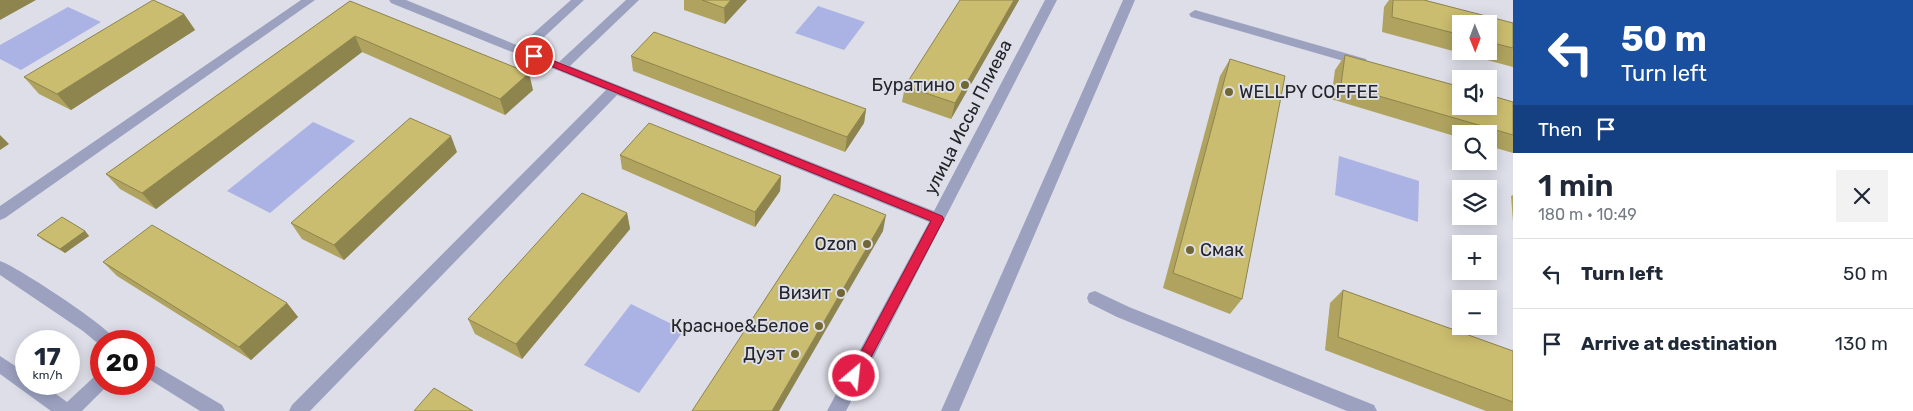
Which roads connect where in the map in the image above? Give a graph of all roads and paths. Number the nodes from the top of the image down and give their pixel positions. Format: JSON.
{"nodes":[{"id":1,"x":309,"y":0,"type":"edge"},
{"id":2,"x":396,"y":0,"type":"edge"},
{"id":3,"x":578,"y":0,"type":"edge"},
{"id":4,"x":633,"y":0,"type":"edge"},
{"id":5,"x":1050,"y":0,"type":"edge"},
{"id":6,"x":1130,"y":0,"type":"edge"},
{"id":7,"x":1195,"y":14,"type":"dead end"},
{"id":8,"x":521,"y":51,"type":"junction"},
{"id":9,"x":1372,"y":64,"type":"edge"},
{"id":10,"x":561,"y":67,"type":"junction"},
{"id":11,"x":615,"y":89,"type":"junction"},
{"id":12,"x":0,"y":214,"type":"edge"},
{"id":13,"x":938,"y":219,"type":"junction"},
{"id":14,"x":0,"y":267,"type":"edge"},
{"id":15,"x":1095,"y":298,"type":"dead end"},
{"id":16,"x":94,"y":330,"type":"edge"},
{"id":17,"x":0,"y":364,"type":"edge"},
{"id":18,"x":155,"y":374,"type":"edge"},
{"id":19,"x":15,"y":375,"type":"edge"},
{"id":20,"x":90,"y":391,"type":"edge"},
{"id":21,"x":44,"y":395,"type":"edge"},
{"id":22,"x":67,"y":411,"type":"edge"},
{"id":23,"x":216,"y":411,"type":"edge"},
{"id":24,"x":298,"y":411,"type":"edge"},
{"id":25,"x":836,"y":411,"type":"edge"},
{"id":26,"x":950,"y":411,"type":"edge"},
{"id":27,"x":1368,"y":411,"type":"edge"}],
"edges":[{"from":1,"to":12,"type":"street"},
{"from":2,"to":8,"type":"street"},
{"from":3,"to":8,"type":"street"},
{"from":4,"to":10,"type":"street"},
{"from":5,"to":13,"type":"street","name":"улица Иссы Плиева"},
{"from":6,"to":26,"type":"street"},
{"from":7,"to":9,"type":"street"},
{"from":8,"to":10,"type":"street"},
{"from":10,"to":11,"type":"street"},
{"from":11,"to":13,"type":"street"},
{"from":11,"to":24,"type":"street"},
{"from":13,"to":25,"type":"street","name":"улица Иссы Плиева"},
{"from":14,"to":16,"type":"street"},
{"from":15,"to":27,"type":"street"},
{"from":17,"to":19,"type":"street"},
{"from":18,"to":23,"type":"street"},
{"from":20,"to":22,"type":"street"},
{"from":21,"to":22,"type":"street"}]}
